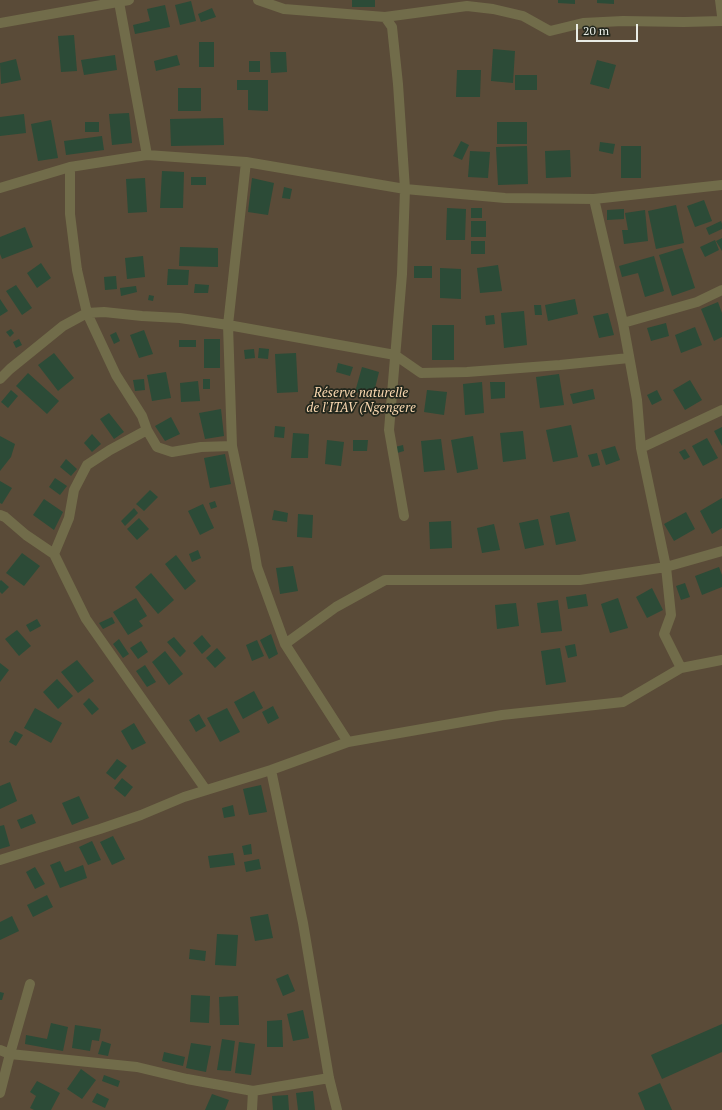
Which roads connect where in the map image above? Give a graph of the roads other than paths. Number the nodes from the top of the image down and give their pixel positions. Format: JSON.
{"nodes":[{"id":1,"x":258,"y":0,"type":"edge"},
{"id":2,"x":720,"y":0,"type":"edge"},
{"id":3,"x":124,"y":1,"type":"edge"},
{"id":4,"x":722,"y":16,"type":"edge"},
{"id":5,"x":386,"y":17,"type":"junction"},
{"id":6,"x":722,"y":21,"type":"edge"},
{"id":7,"x":0,"y":24,"type":"edge"},
{"id":8,"x":147,"y":155,"type":"junction"},
{"id":9,"x":246,"y":162,"type":"junction"},
{"id":10,"x":70,"y":167,"type":"junction"},
{"id":11,"x":722,"y":185,"type":"edge"},
{"id":12,"x":0,"y":188,"type":"edge"},
{"id":13,"x":405,"y":189,"type":"junction"},
{"id":14,"x":594,"y":199,"type":"junction"},
{"id":15,"x":722,"y":290,"type":"edge"},
{"id":16,"x":87,"y":313,"type":"junction"},
{"id":17,"x":623,"y":323,"type":"junction"},
{"id":18,"x":228,"y":325,"type":"junction"},
{"id":19,"x":395,"y":355,"type":"junction"},
{"id":20,"x":629,"y":358,"type":"junction"},
{"id":21,"x":0,"y":379,"type":"edge"},
{"id":22,"x":722,"y":410,"type":"edge"},
{"id":23,"x":147,"y":430,"type":"junction"},
{"id":24,"x":232,"y":446,"type":"junction"},
{"id":25,"x":642,"y":448,"type":"junction"},
{"id":26,"x":0,"y":515,"type":"edge"},
{"id":27,"x":404,"y":516,"type":"dead end"},
{"id":28,"x":722,"y":551,"type":"edge"},
{"id":29,"x":54,"y":554,"type":"junction"},
{"id":30,"x":666,"y":567,"type":"junction"},
{"id":31,"x":285,"y":644,"type":"junction"},
{"id":32,"x":722,"y":660,"type":"edge"},
{"id":33,"x":681,"y":668,"type":"junction"},
{"id":34,"x":348,"y":742,"type":"junction"},
{"id":35,"x":271,"y":770,"type":"junction"},
{"id":36,"x":206,"y":790,"type":"junction"},
{"id":37,"x":0,"y":860,"type":"edge"},
{"id":38,"x":30,"y":984,"type":"dead end"},
{"id":39,"x":5,"y":1052,"type":"edge"},
{"id":40,"x":329,"y":1078,"type":"junction"},
{"id":41,"x":254,"y":1091,"type":"junction"},
{"id":42,"x":0,"y":1093,"type":"edge"},
{"id":43,"x":252,"y":1110,"type":"edge"},
{"id":44,"x":337,"y":1110,"type":"edge"}],
"edges":[{"from":1,"to":5,"type":"street"},
{"from":2,"to":4,"type":"street"},
{"from":3,"to":7,"type":"street"},
{"from":3,"to":8,"type":"street"},
{"from":5,"to":6,"type":"street"},
{"from":5,"to":13,"type":"street"},
{"from":8,"to":9,"type":"street"},
{"from":8,"to":10,"type":"street"},
{"from":9,"to":13,"type":"street"},
{"from":9,"to":18,"type":"street"},
{"from":10,"to":12,"type":"street"},
{"from":10,"to":16,"type":"street"},
{"from":11,"to":14,"type":"street"},
{"from":13,"to":14,"type":"street"},
{"from":13,"to":19,"type":"street"},
{"from":14,"to":17,"type":"street"},
{"from":15,"to":17,"type":"street"},
{"from":16,"to":18,"type":"street"},
{"from":16,"to":21,"type":"street"},
{"from":16,"to":23,"type":"street"},
{"from":17,"to":20,"type":"street"},
{"from":18,"to":19,"type":"street"},
{"from":18,"to":24,"type":"street"},
{"from":19,"to":20,"type":"street"},
{"from":19,"to":27,"type":"street"},
{"from":20,"to":25,"type":"street"},
{"from":22,"to":25,"type":"street"},
{"from":23,"to":24,"type":"street"},
{"from":23,"to":29,"type":"street"},
{"from":24,"to":31,"type":"street"},
{"from":25,"to":30,"type":"street"},
{"from":26,"to":29,"type":"street"},
{"from":28,"to":30,"type":"street"},
{"from":29,"to":36,"type":"street"},
{"from":30,"to":31,"type":"street"},
{"from":30,"to":33,"type":"street"},
{"from":31,"to":34,"type":"street"},
{"from":32,"to":33,"type":"street"},
{"from":33,"to":34,"type":"street"},
{"from":34,"to":35,"type":"street"},
{"from":35,"to":36,"type":"street"},
{"from":35,"to":40,"type":"street"},
{"from":36,"to":37,"type":"street"},
{"from":38,"to":39,"type":"street"},
{"from":39,"to":41,"type":"street"},
{"from":39,"to":42,"type":"street"},
{"from":40,"to":41,"type":"street"},
{"from":40,"to":44,"type":"street"},
{"from":41,"to":43,"type":"street"}]}
